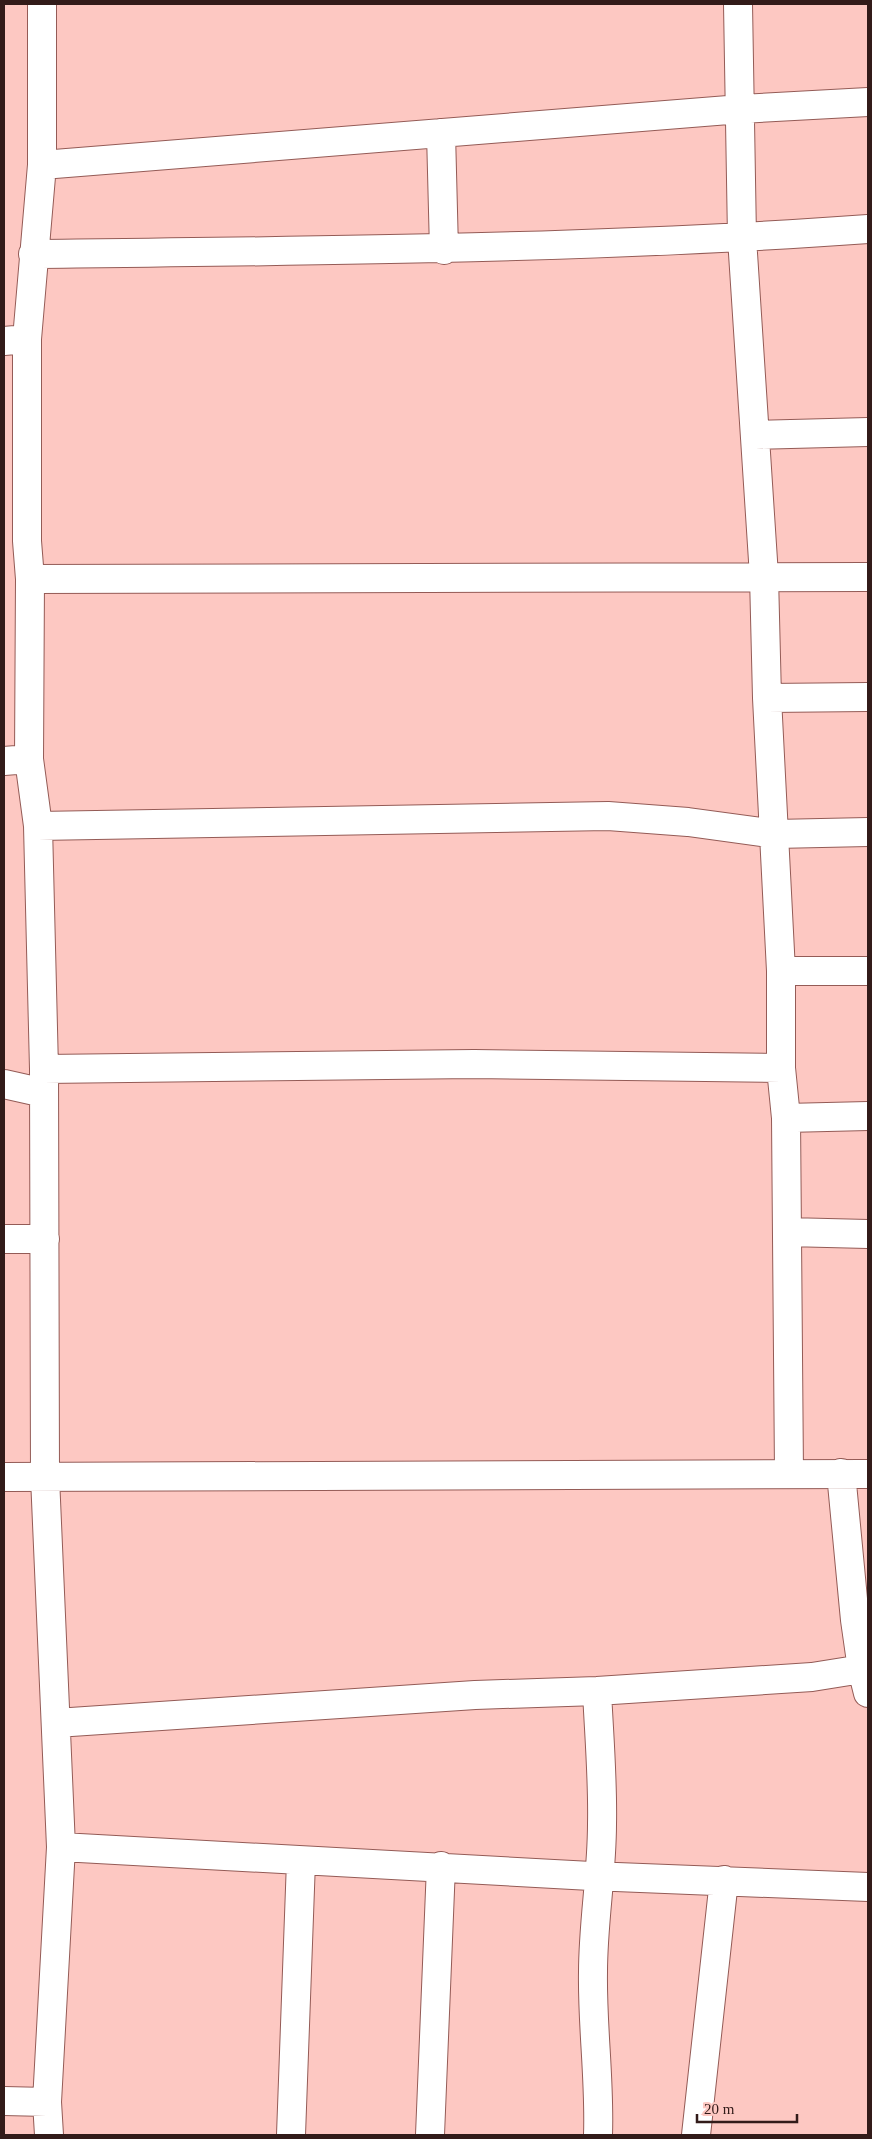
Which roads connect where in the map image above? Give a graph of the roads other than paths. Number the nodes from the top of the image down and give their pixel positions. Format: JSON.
{"nodes":[{"id":1,"x":42,"y":4,"type":"edge"},
{"id":2,"x":738,"y":4,"type":"edge"},
{"id":3,"x":868,"y":102,"type":"edge"},
{"id":4,"x":740,"y":109,"type":"junction"},
{"id":5,"x":441,"y":133,"type":"junction"},
{"id":6,"x":42,"y":165,"type":"junction"},
{"id":7,"x":868,"y":229,"type":"edge"},
{"id":8,"x":742,"y":238,"type":"junction"},
{"id":9,"x":444,"y":250,"type":"junction"},
{"id":10,"x":33,"y":254,"type":"junction"},
{"id":11,"x":16,"y":340,"type":"edge"},
{"id":12,"x":868,"y":432,"type":"edge"},
{"id":13,"x":756,"y":435,"type":"junction"},
{"id":14,"x":16,"y":541,"type":"edge"},
{"id":15,"x":764,"y":576,"type":"junction"},
{"id":16,"x":868,"y":577,"type":"edge"},
{"id":17,"x":30,"y":579,"type":"junction"},
{"id":18,"x":868,"y":697,"type":"edge"},
{"id":19,"x":767,"y":698,"type":"junction"},
{"id":20,"x":16,"y":760,"type":"edge"},
{"id":21,"x":38,"y":826,"type":"junction"},
{"id":22,"x":868,"y":832,"type":"edge"},
{"id":23,"x":775,"y":834,"type":"junction"},
{"id":24,"x":781,"y":971,"type":"junction"},
{"id":25,"x":868,"y":971,"type":"edge"},
{"id":26,"x":781,"y":1068,"type":"junction"},
{"id":27,"x":44,"y":1081,"type":"junction"},
{"id":28,"x":4,"y":1084,"type":"edge"},
{"id":29,"x":868,"y":1116,"type":"edge"},
{"id":30,"x":786,"y":1118,"type":"junction"},
{"id":31,"x":787,"y":1232,"type":"junction"},
{"id":32,"x":868,"y":1234,"type":"edge"},
{"id":33,"x":46,"y":1238,"type":"junction"},
{"id":34,"x":4,"y":1239,"type":"edge"},
{"id":35,"x":841,"y":1472,"type":"junction"},
{"id":36,"x":789,"y":1473,"type":"junction"},
{"id":37,"x":868,"y":1474,"type":"edge"},
{"id":38,"x":4,"y":1477,"type":"edge"},
{"id":39,"x":45,"y":1477,"type":"junction"},
{"id":40,"x":865,"y":1681,"type":"edge"},
{"id":41,"x":597,"y":1691,"type":"junction"},
{"id":42,"x":56,"y":1723,"type":"junction"},
{"id":43,"x":61,"y":1847,"type":"junction"},
{"id":44,"x":301,"y":1861,"type":"junction"},
{"id":45,"x":441,"y":1866,"type":"junction"},
{"id":46,"x":600,"y":1876,"type":"junction"},
{"id":47,"x":724,"y":1880,"type":"junction"},
{"id":48,"x":868,"y":1887,"type":"edge"},
{"id":49,"x":4,"y":2101,"type":"edge"},
{"id":50,"x":47,"y":2102,"type":"junction"},
{"id":51,"x":49,"y":2135,"type":"edge"},
{"id":52,"x":291,"y":2135,"type":"edge"},
{"id":53,"x":430,"y":2135,"type":"edge"},
{"id":54,"x":598,"y":2135,"type":"edge"},
{"id":55,"x":696,"y":2135,"type":"edge"}],
"edges":[{"from":1,"to":6,"type":"street"},
{"from":2,"to":4,"type":"street"},
{"from":3,"to":4,"type":"street"},
{"from":4,"to":5,"type":"street"},
{"from":4,"to":8,"type":"street"},
{"from":5,"to":6,"type":"street"},
{"from":5,"to":9,"type":"street"},
{"from":6,"to":10,"type":"street"},
{"from":7,"to":8,"type":"street"},
{"from":8,"to":9,"type":"street"},
{"from":8,"to":13,"type":"street"},
{"from":9,"to":10,"type":"street"},
{"from":10,"to":11,"type":"street"},
{"from":11,"to":14,"type":"street"},
{"from":12,"to":13,"type":"street"},
{"from":13,"to":15,"type":"street"},
{"from":14,"to":17,"type":"street"},
{"from":15,"to":16,"type":"street"},
{"from":15,"to":17,"type":"street"},
{"from":15,"to":19,"type":"street"},
{"from":17,"to":20,"type":"street"},
{"from":18,"to":19,"type":"street"},
{"from":19,"to":23,"type":"street"},
{"from":20,"to":21,"type":"street"},
{"from":21,"to":23,"type":"street"},
{"from":21,"to":27,"type":"street"},
{"from":22,"to":23,"type":"street"},
{"from":23,"to":24,"type":"street"},
{"from":24,"to":25,"type":"street"},
{"from":24,"to":26,"type":"street"},
{"from":26,"to":27,"type":"street"},
{"from":26,"to":30,"type":"street"},
{"from":27,"to":28,"type":"street"},
{"from":27,"to":33,"type":"street"},
{"from":29,"to":30,"type":"street"},
{"from":30,"to":31,"type":"street"},
{"from":31,"to":32,"type":"street"},
{"from":31,"to":36,"type":"street"},
{"from":33,"to":34,"type":"street"},
{"from":33,"to":39,"type":"street"},
{"from":35,"to":36,"type":"street"},
{"from":35,"to":37,"type":"street"},
{"from":35,"to":40,"type":"street"},
{"from":36,"to":39,"type":"street"},
{"from":38,"to":39,"type":"street"},
{"from":39,"to":42,"type":"street"},
{"from":40,"to":41,"type":"street"},
{"from":41,"to":42,"type":"street"},
{"from":41,"to":46,"type":"street"},
{"from":42,"to":43,"type":"street"},
{"from":43,"to":44,"type":"street"},
{"from":43,"to":50,"type":"street"},
{"from":44,"to":45,"type":"street"},
{"from":44,"to":52,"type":"street"},
{"from":45,"to":46,"type":"street"},
{"from":45,"to":53,"type":"street"},
{"from":46,"to":47,"type":"street"},
{"from":46,"to":54,"type":"street"},
{"from":47,"to":48,"type":"street"},
{"from":47,"to":55,"type":"street"},
{"from":49,"to":50,"type":"street"},
{"from":50,"to":51,"type":"street"}]}
